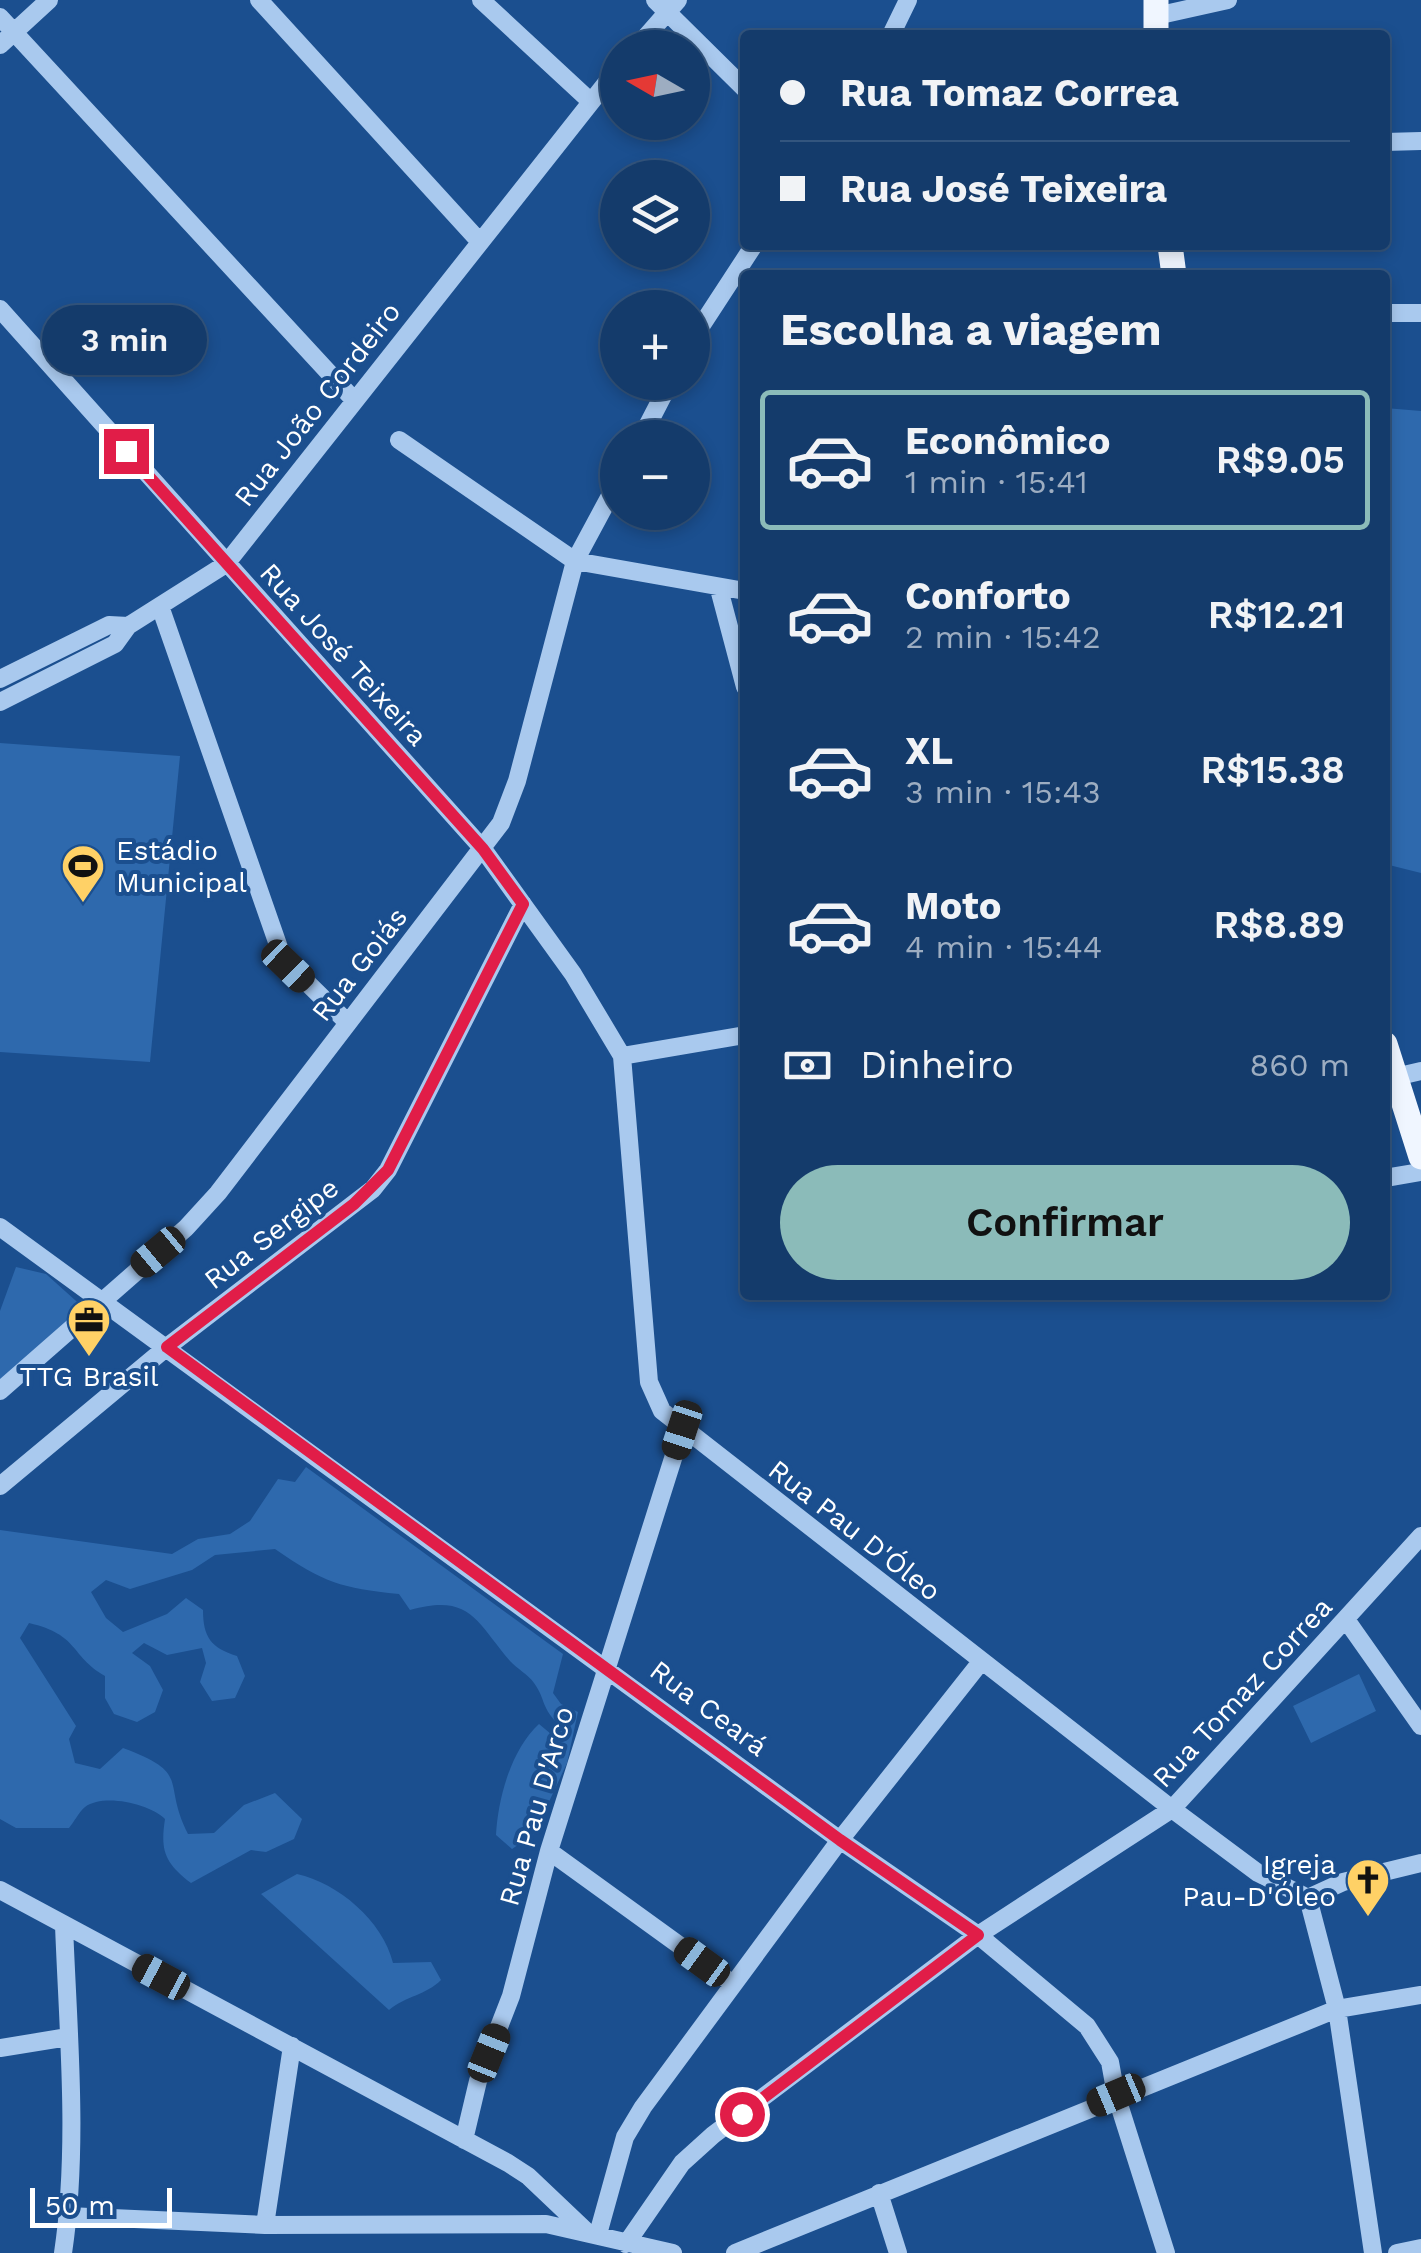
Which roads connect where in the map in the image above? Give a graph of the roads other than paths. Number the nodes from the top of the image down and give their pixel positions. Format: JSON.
{"nodes":[{"id":1,"x":49,"y":0,"type":"edge"},
{"id":2,"x":259,"y":0,"type":"edge"},
{"id":3,"x":482,"y":0,"type":"edge"},
{"id":4,"x":908,"y":0,"type":"edge"},
{"id":5,"x":1228,"y":0,"type":"edge"},
{"id":6,"x":667,"y":4,"type":"edge"},
{"id":7,"x":0,"y":16,"type":"edge"},
{"id":8,"x":1156,"y":17,"type":"edge"},
{"id":9,"x":649,"y":30,"type":"edge"},
{"id":10,"x":893,"y":30,"type":"edge"},
{"id":11,"x":7,"y":39,"type":"edge"},
{"id":12,"x":740,"y":84,"type":"edge"},
{"id":13,"x":600,"y":88,"type":"edge"},
{"id":14,"x":589,"y":100,"type":"junction"},
{"id":15,"x":1421,"y":141,"type":"edge"},
{"id":16,"x":1390,"y":142,"type":"edge"},
{"id":17,"x":480,"y":242,"type":"junction"},
{"id":18,"x":751,"y":250,"type":"edge"},
{"id":19,"x":0,"y":310,"type":"edge"},
{"id":20,"x":710,"y":312,"type":"edge"},
{"id":21,"x":1390,"y":313,"type":"edge"},
{"id":22,"x":1421,"y":313,"type":"edge"},
{"id":23,"x":354,"y":400,"type":"junction"},
{"id":24,"x":399,"y":440,"type":"dead end"},
{"id":25,"x":600,"y":514,"type":"edge"},
{"id":26,"x":575,"y":561,"type":"junction"},
{"id":27,"x":226,"y":564,"type":"junction"},
{"id":28,"x":719,"y":589,"type":"junction"},
{"id":29,"x":740,"y":591,"type":"edge"},
{"id":30,"x":161,"y":609,"type":"junction"},
{"id":31,"x":128,"y":626,"type":"junction"},
{"id":32,"x":740,"y":668,"type":"edge"},
{"id":33,"x":0,"y":679,"type":"edge"},
{"id":34,"x":0,"y":702,"type":"edge"},
{"id":35,"x":483,"y":849,"type":"junction"},
{"id":36,"x":523,"y":904,"type":"junction"},
{"id":37,"x":348,"y":1022,"type":"junction"},
{"id":38,"x":740,"y":1035,"type":"edge"},
{"id":39,"x":1390,"y":1051,"type":"edge"},
{"id":40,"x":622,"y":1056,"type":"junction"},
{"id":41,"x":1408,"y":1074,"type":"edge"},
{"id":42,"x":1421,"y":1157,"type":"edge"},
{"id":43,"x":1421,"y":1172,"type":"edge"},
{"id":44,"x":1390,"y":1177,"type":"edge"},
{"id":45,"x":0,"y":1227,"type":"edge"},
{"id":46,"x":102,"y":1300,"type":"junction"},
{"id":47,"x":167,"y":1347,"type":"junction"},
{"id":48,"x":0,"y":1391,"type":"edge"},
{"id":49,"x":682,"y":1430,"type":"junction"},
{"id":50,"x":0,"y":1486,"type":"edge"},
{"id":51,"x":1421,"y":1536,"type":"edge"},
{"id":52,"x":1347,"y":1621,"type":"junction"},
{"id":53,"x":980,"y":1663,"type":"junction"},
{"id":54,"x":606,"y":1666,"type":"junction"},
{"id":55,"x":1413,"y":1701,"type":"edge"},
{"id":56,"x":1421,"y":1726,"type":"edge"},
{"id":57,"x":1172,"y":1809,"type":"junction"},
{"id":58,"x":840,"y":1840,"type":"junction"},
{"id":59,"x":549,"y":1851,"type":"junction"},
{"id":60,"x":1421,"y":1863,"type":"edge"},
{"id":61,"x":0,"y":1890,"type":"edge"},
{"id":62,"x":1308,"y":1898,"type":"junction"},
{"id":63,"x":64,"y":1925,"type":"junction"},
{"id":64,"x":978,"y":1935,"type":"junction"},
{"id":65,"x":733,"y":1984,"type":"junction"},
{"id":66,"x":1421,"y":1995,"type":"edge"},
{"id":67,"x":1337,"y":2009,"type":"junction"},
{"id":68,"x":68,"y":2037,"type":"junction"},
{"id":69,"x":292,"y":2046,"type":"junction"},
{"id":70,"x":0,"y":2048,"type":"edge"},
{"id":71,"x":1116,"y":2095,"type":"junction"},
{"id":72,"x":464,"y":2140,"type":"junction"},
{"id":73,"x":879,"y":2194,"type":"junction"},
{"id":74,"x":68,"y":2216,"type":"junction"},
{"id":75,"x":265,"y":2225,"type":"junction"},
{"id":76,"x":592,"y":2233,"type":"junction"},
{"id":77,"x":626,"y":2244,"type":"junction"},
{"id":78,"x":1421,"y":2248,"type":"edge"},
{"id":79,"x":62,"y":2253,"type":"edge"},
{"id":80,"x":673,"y":2253,"type":"edge"},
{"id":81,"x":734,"y":2253,"type":"edge"},
{"id":82,"x":898,"y":2253,"type":"edge"},
{"id":83,"x":1166,"y":2253,"type":"edge"},
{"id":84,"x":1372,"y":2253,"type":"edge"},
{"id":85,"x":1397,"y":2253,"type":"edge"}],
"edges":[{"from":1,"to":11,"type":"street"},
{"from":2,"to":17,"type":"street"},
{"from":3,"to":14,"type":"street"},
{"from":4,"to":10,"type":"street"},
{"from":5,"to":8,"type":"street"},
{"from":6,"to":9,"type":"street"},
{"from":6,"to":12,"type":"street"},
{"from":7,"to":11,"type":"street"},
{"from":11,"to":23,"type":"street"},
{"from":13,"to":14,"type":"street","name":"Rua João Cordeiro"},
{"from":14,"to":17,"type":"street","name":"Rua João Cordeiro"},
{"from":15,"to":16,"type":"street"},
{"from":17,"to":23,"type":"street","name":"Rua João Cordeiro"},
{"from":18,"to":20,"type":"street"},
{"from":19,"to":27,"type":"street","name":"Rua José Teixeira"},
{"from":21,"to":22,"type":"street"},
{"from":23,"to":27,"type":"street","name":"Rua João Cordeiro"},
{"from":24,"to":26,"type":"street"},
{"from":25,"to":26,"type":"street","name":"Rua Goiás"},
{"from":26,"to":28,"type":"street"},
{"from":26,"to":35,"type":"street","name":"Rua Goiás"},
{"from":27,"to":30,"type":"street","name":"Rua João Cordeiro"},
{"from":27,"to":35,"type":"street","name":"Rua José Teixeira"},
{"from":28,"to":29,"type":"street"},
{"from":28,"to":32,"type":"street"},
{"from":30,"to":31,"type":"street","name":"Rua João Cordeiro"},
{"from":30,"to":37,"type":"street"},
{"from":31,"to":33,"type":"street"},
{"from":31,"to":34,"type":"street","name":"Rua João Cordeiro"},
{"from":35,"to":36,"type":"street","name":"Rua José Teixeira"},
{"from":35,"to":37,"type":"street","name":"Rua Goiás"},
{"from":36,"to":40,"type":"street","name":"Rua José Teixeira"},
{"from":36,"to":47,"type":"street","name":"Rua Sergipe"},
{"from":37,"to":46,"type":"street","name":"Rua Goiás"},
{"from":38,"to":40,"type":"street"},
{"from":39,"to":41,"type":"main road"},
{"from":40,"to":49,"type":"street","name":"Rua Pau D'Óleo"},
{"from":41,"to":42,"type":"main road"},
{"from":43,"to":44,"type":"street"},
{"from":45,"to":46,"type":"street","name":"Rua Ceará"},
{"from":46,"to":47,"type":"street","name":"Rua Ceará"},
{"from":46,"to":48,"type":"street","name":"Rua Goiás"},
{"from":47,"to":50,"type":"street","name":"Rua Sergipe"},
{"from":47,"to":54,"type":"street","name":"Rua Ceará"},
{"from":49,"to":53,"type":"street","name":"Rua Pau D'Óleo"},
{"from":49,"to":54,"type":"street","name":"Rua Pau D'Arco"},
{"from":51,"to":52,"type":"street","name":"Rua Tomaz Correa"},
{"from":52,"to":55,"type":"street"},
{"from":52,"to":57,"type":"street","name":"Rua Tomaz Correa"},
{"from":53,"to":57,"type":"street","name":"Rua Pau D'Óleo"},
{"from":53,"to":58,"type":"street"},
{"from":54,"to":58,"type":"street","name":"Rua Ceará"},
{"from":54,"to":59,"type":"street","name":"Rua Pau D'Arco"},
{"from":55,"to":56,"type":"street"},
{"from":57,"to":62,"type":"street","name":"Rua Pau D'Óleo"},
{"from":57,"to":64,"type":"street","name":"Rua Tomaz Correa"},
{"from":58,"to":64,"type":"street","name":"Rua Ceará"},
{"from":58,"to":65,"type":"street"},
{"from":59,"to":65,"type":"street"},
{"from":59,"to":72,"type":"street","name":"Rua Pau D'Arco"},
{"from":60,"to":62,"type":"street"},
{"from":61,"to":63,"type":"street"},
{"from":62,"to":67,"type":"street"},
{"from":63,"to":68,"type":"street"},
{"from":63,"to":69,"type":"street"},
{"from":64,"to":71,"type":"street","name":"Rua Ceará"},
{"from":64,"to":77,"type":"street","name":"Rua Tomaz Correa"},
{"from":65,"to":76,"type":"street"},
{"from":66,"to":67,"type":"street"},
{"from":67,"to":71,"type":"street"},
{"from":67,"to":84,"type":"street"},
{"from":68,"to":70,"type":"street"},
{"from":68,"to":74,"type":"street"},
{"from":69,"to":72,"type":"street"},
{"from":69,"to":75,"type":"street"},
{"from":71,"to":73,"type":"street"},
{"from":71,"to":83,"type":"street","name":"Rua Ceará"},
{"from":72,"to":76,"type":"street"},
{"from":73,"to":81,"type":"street"},
{"from":73,"to":82,"type":"street"},
{"from":74,"to":75,"type":"street"},
{"from":74,"to":79,"type":"street"},
{"from":75,"to":76,"type":"street"},
{"from":76,"to":77,"type":"street"},
{"from":77,"to":80,"type":"street"},
{"from":78,"to":85,"type":"street"}]}
